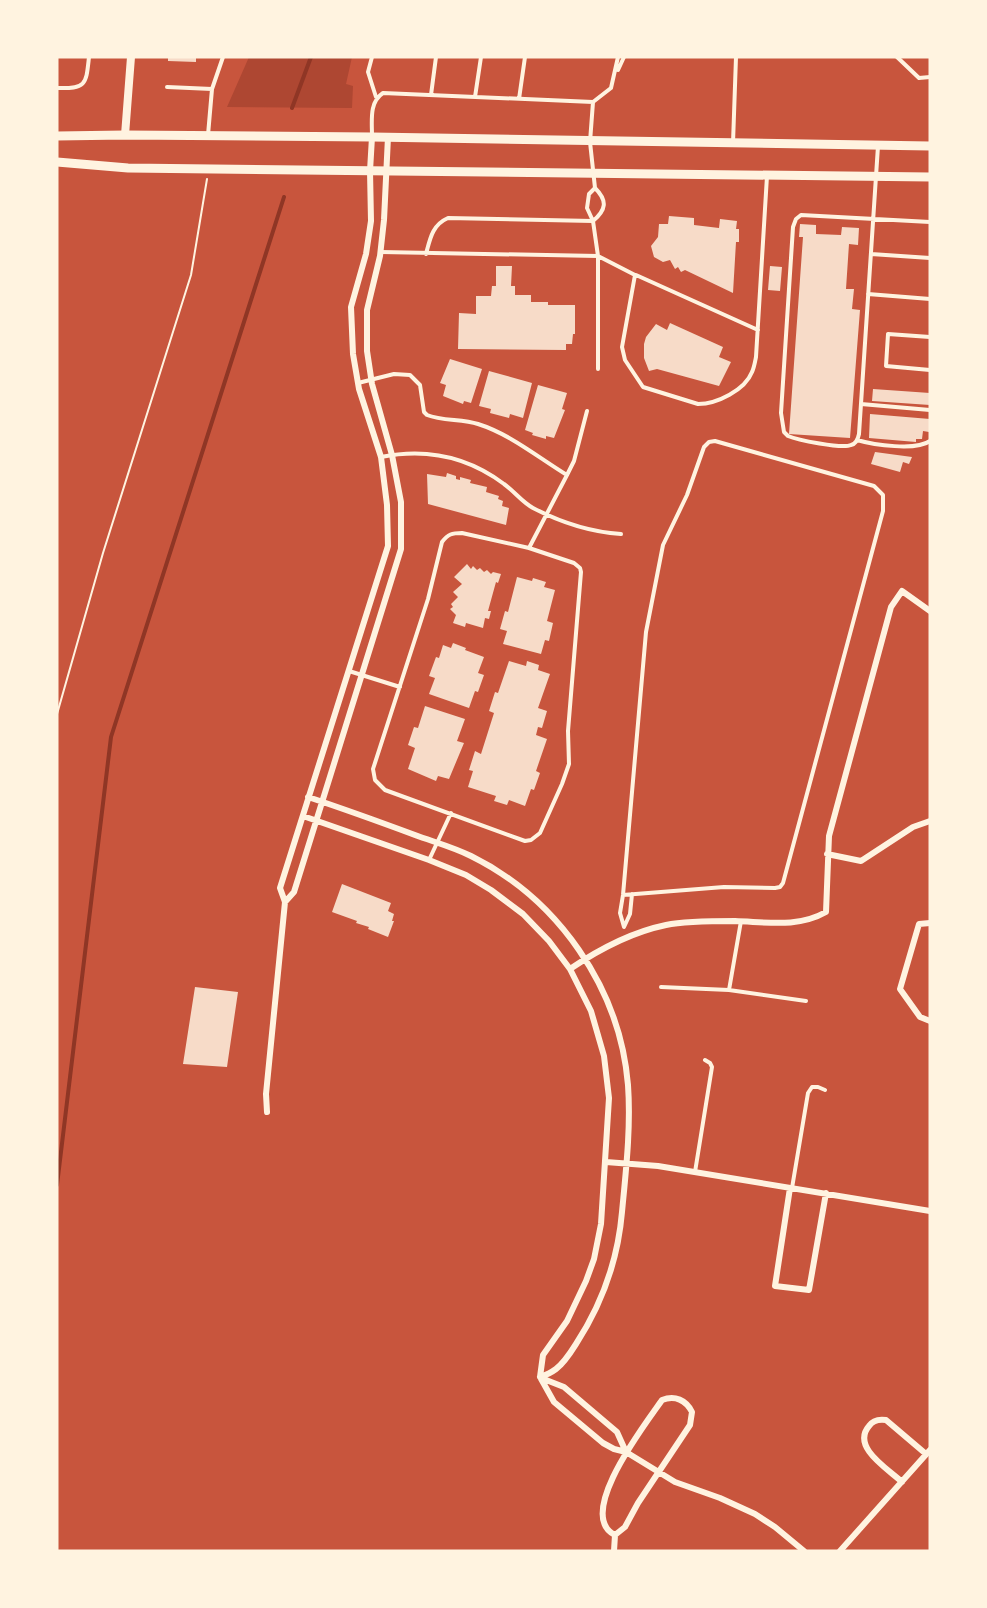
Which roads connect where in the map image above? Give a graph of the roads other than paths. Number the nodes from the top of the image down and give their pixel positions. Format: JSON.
{"nodes":[{"id":1,"x":89,"y":57,"type":"edge"},
{"id":2,"x":131,"y":57,"type":"edge"},
{"id":3,"x":223,"y":57,"type":"edge"},
{"id":4,"x":372,"y":57,"type":"edge"},
{"id":5,"x":436,"y":57,"type":"edge"},
{"id":6,"x":481,"y":57,"type":"edge"},
{"id":7,"x":525,"y":57,"type":"edge"},
{"id":8,"x":618,"y":57,"type":"edge"},
{"id":9,"x":624,"y":57,"type":"edge"},
{"id":10,"x":736,"y":57,"type":"edge"},
{"id":11,"x":897,"y":57,"type":"edge"},
{"id":12,"x":615,"y":76,"type":"junction"},
{"id":13,"x":930,"y":77,"type":"edge"},
{"id":14,"x":167,"y":87,"type":"dead end"},
{"id":15,"x":57,"y":88,"type":"edge"},
{"id":16,"x":212,"y":89,"type":"junction"},
{"id":17,"x":431,"y":95,"type":"junction"},
{"id":18,"x":475,"y":97,"type":"junction"},
{"id":19,"x":376,"y":98,"type":"junction"},
{"id":20,"x":519,"y":99,"type":"junction"},
{"id":21,"x":594,"y":102,"type":"junction"},
{"id":22,"x":125,"y":135,"type":"junction"},
{"id":23,"x":57,"y":136,"type":"edge"},
{"id":24,"x":208,"y":136,"type":"junction"},
{"id":25,"x":372,"y":137,"type":"junction"},
{"id":26,"x":388,"y":137,"type":"junction"},
{"id":27,"x":590,"y":142,"type":"junction"},
{"id":28,"x":733,"y":143,"type":"junction"},
{"id":29,"x":878,"y":145,"type":"junction"},
{"id":30,"x":930,"y":146,"type":"edge"},
{"id":31,"x":57,"y":162,"type":"edge"},
{"id":32,"x":370,"y":171,"type":"junction"},
{"id":33,"x":387,"y":171,"type":"junction"},
{"id":34,"x":595,"y":173,"type":"junction"},
{"id":35,"x":768,"y":175,"type":"junction"},
{"id":36,"x":876,"y":177,"type":"junction"},
{"id":37,"x":930,"y":177,"type":"edge"},
{"id":38,"x":595,"y":188,"type":"junction"},
{"id":39,"x":874,"y":218,"type":"junction"},
{"id":40,"x":593,"y":221,"type":"junction"},
{"id":41,"x":930,"y":222,"type":"edge"},
{"id":42,"x":381,"y":252,"type":"junction"},
{"id":43,"x":426,"y":254,"type":"junction"},
{"id":44,"x":871,"y":254,"type":"junction"},
{"id":45,"x":598,"y":256,"type":"junction"},
{"id":46,"x":930,"y":258,"type":"edge"},
{"id":47,"x":635,"y":274,"type":"junction"},
{"id":48,"x":868,"y":294,"type":"junction"},
{"id":49,"x":930,"y":299,"type":"edge"},
{"id":50,"x":758,"y":330,"type":"junction"},
{"id":51,"x":930,"y":337,"type":"edge"},
{"id":52,"x":598,"y":369,"type":"dead end"},
{"id":53,"x":930,"y":370,"type":"edge"},
{"id":54,"x":371,"y":380,"type":"junction"},
{"id":55,"x":358,"y":383,"type":"junction"},
{"id":56,"x":861,"y":404,"type":"junction"},
{"id":57,"x":930,"y":410,"type":"edge"},
{"id":58,"x":587,"y":411,"type":"dead end"},
{"id":59,"x":857,"y":441,"type":"junction"},
{"id":60,"x":930,"y":441,"type":"edge"},
{"id":61,"x":392,"y":455,"type":"junction"},
{"id":62,"x":381,"y":457,"type":"junction"},
{"id":63,"x":567,"y":475,"type":"junction"},
{"id":64,"x":545,"y":514,"type":"junction"},
{"id":65,"x":621,"y":534,"type":"dead end"},
{"id":66,"x":529,"y":548,"type":"junction"},
{"id":67,"x":930,"y":611,"type":"edge"},
{"id":68,"x":348,"y":671,"type":"junction"},
{"id":69,"x":362,"y":675,"type":"junction"},
{"id":70,"x":400,"y":687,"type":"junction"},
{"id":71,"x":308,"y":797,"type":"junction"},
{"id":72,"x":323,"y":802,"type":"junction"},
{"id":73,"x":451,"y":813,"type":"junction"},
{"id":74,"x":303,"y":816,"type":"junction"},
{"id":75,"x":930,"y":821,"type":"edge"},
{"id":76,"x":316,"y":822,"type":"junction"},
{"id":77,"x":438,"y":843,"type":"junction"},
{"id":78,"x":827,"y":854,"type":"junction"},
{"id":79,"x":429,"y":860,"type":"junction"},
{"id":80,"x":632,"y":894,"type":"junction"},
{"id":81,"x":623,"y":895,"type":"junction"},
{"id":82,"x":285,"y":902,"type":"junction"},
{"id":83,"x":741,"y":921,"type":"junction"},
{"id":84,"x":930,"y":923,"type":"edge"},
{"id":85,"x":624,"y":927,"type":"junction"},
{"id":86,"x":625,"y":939,"type":"junction"},
{"id":87,"x":586,"y":959,"type":"junction"},
{"id":88,"x":570,"y":969,"type":"junction"},
{"id":89,"x":661,"y":987,"type":"dead end"},
{"id":90,"x":729,"y":990,"type":"junction"},
{"id":91,"x":806,"y":1001,"type":"dead end"},
{"id":92,"x":930,"y":1022,"type":"edge"},
{"id":93,"x":705,"y":1060,"type":"dead end"},
{"id":94,"x":825,"y":1090,"type":"dead end"},
{"id":95,"x":267,"y":1112,"type":"dead end"},
{"id":96,"x":606,"y":1162,"type":"junction"},
{"id":97,"x":626,"y":1163,"type":"junction"},
{"id":98,"x":695,"y":1172,"type":"junction"},
{"id":99,"x":791,"y":1188,"type":"junction"},
{"id":100,"x":826,"y":1193,"type":"junction"},
{"id":101,"x":930,"y":1211,"type":"edge"},
{"id":102,"x":540,"y":1377,"type":"junction"},
{"id":103,"x":626,"y":1452,"type":"junction"},
{"id":104,"x":928,"y":1452,"type":"edge"},
{"id":105,"x":658,"y":1473,"type":"junction"},
{"id":106,"x":902,"y":1482,"type":"junction"},
{"id":107,"x":615,"y":1535,"type":"junction"},
{"id":108,"x":614,"y":1551,"type":"edge"},
{"id":109,"x":804,"y":1551,"type":"edge"},
{"id":110,"x":840,"y":1551,"type":"edge"}],
"edges":[{"from":1,"to":15,"type":"lane"},
{"from":2,"to":22,"type":"street"},
{"from":3,"to":16,"type":"lane"},
{"from":4,"to":19,"type":"lane"},
{"from":5,"to":17,"type":"lane"},
{"from":6,"to":18,"type":"lane"},
{"from":7,"to":20,"type":"lane"},
{"from":8,"to":12,"type":"lane"},
{"from":9,"to":12,"type":"lane"},
{"from":10,"to":28,"type":"lane"},
{"from":11,"to":13,"type":"lane"},
{"from":12,"to":21,"type":"lane"},
{"from":14,"to":16,"type":"lane"},
{"from":16,"to":24,"type":"lane"},
{"from":17,"to":18,"type":"lane"},
{"from":17,"to":19,"type":"lane"},
{"from":18,"to":20,"type":"lane"},
{"from":19,"to":25,"type":"lane"},
{"from":20,"to":21,"type":"lane"},
{"from":21,"to":27,"type":"lane"},
{"from":22,"to":23,"type":"main road"},
{"from":22,"to":24,"type":"main road"},
{"from":24,"to":25,"type":"main road"},
{"from":25,"to":26,"type":"main road"},
{"from":25,"to":32,"type":"street"},
{"from":26,"to":27,"type":"main road"},
{"from":26,"to":33,"type":"street"},
{"from":27,"to":28,"type":"main road"},
{"from":27,"to":34,"type":"lane"},
{"from":28,"to":29,"type":"main road"},
{"from":29,"to":30,"type":"main road"},
{"from":29,"to":36,"type":"lane"},
{"from":31,"to":32,"type":"main road"},
{"from":32,"to":33,"type":"main road"},
{"from":32,"to":55,"type":"street"},
{"from":33,"to":34,"type":"main road"},
{"from":33,"to":42,"type":"street"},
{"from":34,"to":35,"type":"main road"},
{"from":34,"to":38,"type":"lane"},
{"from":35,"to":36,"type":"main road"},
{"from":35,"to":50,"type":"lane"},
{"from":36,"to":37,"type":"main road"},
{"from":36,"to":39,"type":"lane"},
{"from":38,"to":40,"type":"lane"},
{"from":38,"to":40,"type":"lane"},
{"from":39,"to":41,"type":"lane"},
{"from":39,"to":44,"type":"lane"},
{"from":39,"to":59,"type":"lane"},
{"from":40,"to":43,"type":"lane"},
{"from":40,"to":45,"type":"lane"},
{"from":42,"to":43,"type":"lane"},
{"from":42,"to":54,"type":"street"},
{"from":43,"to":45,"type":"lane"},
{"from":44,"to":46,"type":"lane"},
{"from":44,"to":48,"type":"lane"},
{"from":45,"to":47,"type":"lane"},
{"from":45,"to":52,"type":"lane"},
{"from":47,"to":50,"type":"lane"},
{"from":47,"to":50,"type":"lane"},
{"from":48,"to":49,"type":"lane"},
{"from":48,"to":56,"type":"lane"},
{"from":51,"to":53,"type":"lane"},
{"from":54,"to":55,"type":"lane"},
{"from":54,"to":61,"type":"street"},
{"from":54,"to":63,"type":"lane"},
{"from":55,"to":62,"type":"street"},
{"from":56,"to":57,"type":"lane"},
{"from":56,"to":59,"type":"lane"},
{"from":58,"to":63,"type":"lane"},
{"from":59,"to":60,"type":"lane"},
{"from":61,"to":62,"type":"lane"},
{"from":61,"to":64,"type":"lane"},
{"from":61,"to":69,"type":"street"},
{"from":62,"to":68,"type":"street"},
{"from":63,"to":64,"type":"lane"},
{"from":64,"to":65,"type":"lane"},
{"from":64,"to":66,"type":"lane"},
{"from":66,"to":70,"type":"lane"},
{"from":66,"to":73,"type":"lane"},
{"from":67,"to":78,"type":"street"},
{"from":68,"to":69,"type":"lane"},
{"from":68,"to":71,"type":"street"},
{"from":69,"to":70,"type":"lane"},
{"from":69,"to":72,"type":"street"},
{"from":70,"to":73,"type":"lane"},
{"from":71,"to":72,"type":"street"},
{"from":71,"to":74,"type":"street"},
{"from":72,"to":76,"type":"street"},
{"from":72,"to":77,"type":"street"},
{"from":73,"to":77,"type":"lane"},
{"from":74,"to":76,"type":"street"},
{"from":74,"to":82,"type":"street"},
{"from":75,"to":78,"type":"street"},
{"from":76,"to":79,"type":"street"},
{"from":76,"to":82,"type":"street"},
{"from":77,"to":79,"type":"lane"},
{"from":77,"to":87,"type":"street"},
{"from":78,"to":83,"type":"street"},
{"from":79,"to":88,"type":"street"},
{"from":80,"to":81,"type":"lane"},
{"from":80,"to":81,"type":"lane"},
{"from":80,"to":85,"type":"lane"},
{"from":81,"to":85,"type":"lane"},
{"from":82,"to":95,"type":"street"},
{"from":83,"to":86,"type":"street"},
{"from":83,"to":90,"type":"lane"},
{"from":84,"to":92,"type":"street"},
{"from":85,"to":86,"type":"lane"},
{"from":86,"to":87,"type":"street"},
{"from":87,"to":88,"type":"street"},
{"from":87,"to":97,"type":"street"},
{"from":88,"to":96,"type":"street"},
{"from":89,"to":90,"type":"lane"},
{"from":90,"to":91,"type":"lane"},
{"from":93,"to":98,"type":"lane"},
{"from":94,"to":99,"type":"lane"},
{"from":96,"to":97,"type":"street"},
{"from":96,"to":102,"type":"street"},
{"from":97,"to":98,"type":"street"},
{"from":97,"to":102,"type":"street"},
{"from":98,"to":99,"type":"street"},
{"from":99,"to":100,"type":"street"},
{"from":99,"to":100,"type":"street"},
{"from":100,"to":101,"type":"street"},
{"from":102,"to":103,"type":"street"},
{"from":102,"to":103,"type":"street"},
{"from":103,"to":105,"type":"street"},
{"from":103,"to":105,"type":"street"},
{"from":103,"to":107,"type":"street"},
{"from":104,"to":106,"type":"street"},
{"from":104,"to":106,"type":"street"},
{"from":105,"to":107,"type":"street"},
{"from":105,"to":109,"type":"street"},
{"from":106,"to":110,"type":"street"},
{"from":107,"to":108,"type":"street"}]}
